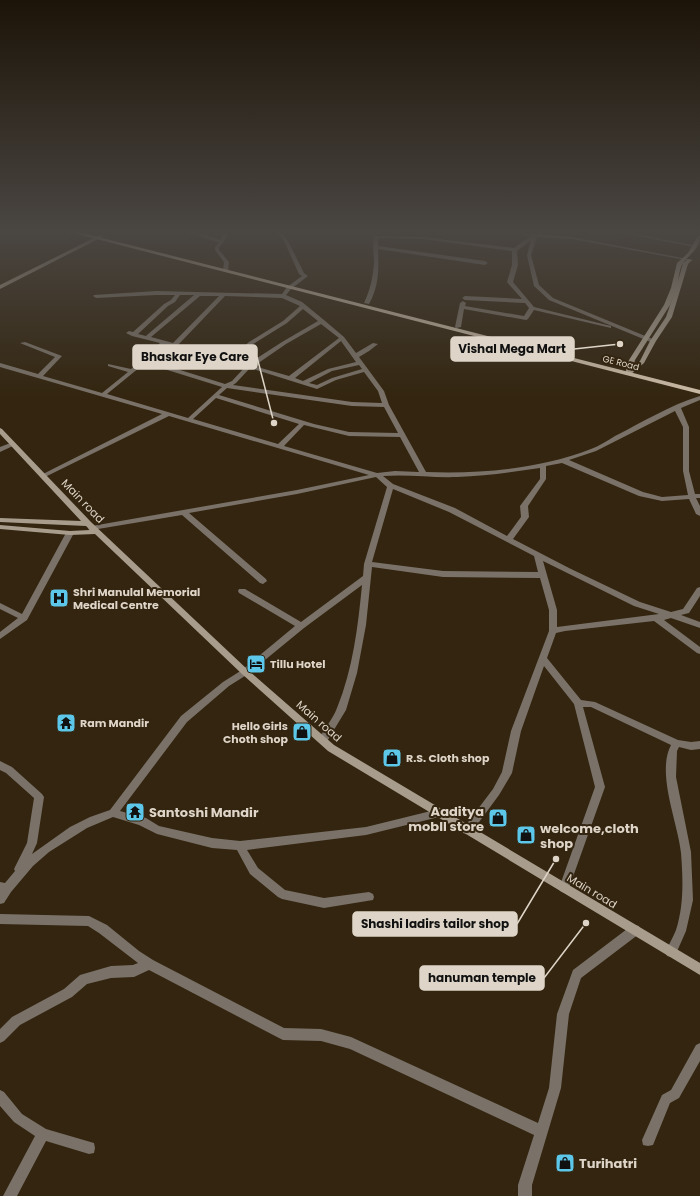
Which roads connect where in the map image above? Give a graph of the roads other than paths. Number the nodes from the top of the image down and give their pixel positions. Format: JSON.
{"nodes":[{"id":1,"x":289,"y":288,"type":"edge"},
{"id":2,"x":298,"y":288,"type":"edge"},
{"id":3,"x":299,"y":288,"type":"edge"},
{"id":4,"x":374,"y":288,"type":"edge"},
{"id":5,"x":515,"y":288,"type":"edge"},
{"id":6,"x":539,"y":288,"type":"edge"},
{"id":7,"x":674,"y":288,"type":"edge"},
{"id":8,"x":679,"y":288,"type":"edge"},
{"id":9,"x":179,"y":293,"type":"junction"},
{"id":10,"x":199,"y":294,"type":"junction"},
{"id":11,"x":224,"y":294,"type":"junction"},
{"id":12,"x":96,"y":296,"type":"dead end"},
{"id":13,"x":282,"y":296,"type":"junction"},
{"id":14,"x":525,"y":301,"type":"junction"},
{"id":15,"x":367,"y":303,"type":"junction"},
{"id":16,"x":303,"y":306,"type":"junction"},
{"id":17,"x":462,"y":307,"type":"junction"},
{"id":18,"x":532,"y":308,"type":"junction"},
{"id":19,"x":322,"y":321,"type":"junction"},
{"id":20,"x":458,"y":327,"type":"junction"},
{"id":21,"x":635,"y":333,"type":"junction"},
{"id":22,"x":646,"y":337,"type":"junction"},
{"id":23,"x":146,"y":338,"type":"junction"},
{"id":24,"x":342,"y":338,"type":"junction"},
{"id":25,"x":653,"y":341,"type":"junction"},
{"id":26,"x":23,"y":343,"type":"dead end"},
{"id":27,"x":164,"y":343,"type":"junction"},
{"id":28,"x":375,"y":344,"type":"dead end"},
{"id":29,"x":174,"y":346,"type":"junction"},
{"id":30,"x":356,"y":356,"type":"junction"},
{"id":31,"x":144,"y":361,"type":"junction"},
{"id":32,"x":231,"y":361,"type":"junction"},
{"id":33,"x":359,"y":363,"type":"junction"},
{"id":34,"x":0,"y":365,"type":"edge"},
{"id":35,"x":110,"y":365,"type":"dead end"},
{"id":36,"x":249,"y":366,"type":"junction"},
{"id":37,"x":366,"y":370,"type":"junction"},
{"id":38,"x":132,"y":371,"type":"junction"},
{"id":39,"x":629,"y":372,"type":"junction"},
{"id":40,"x":39,"y":377,"type":"junction"},
{"id":41,"x":290,"y":379,"type":"junction"},
{"id":42,"x":304,"y":383,"type":"junction"},
{"id":43,"x":226,"y":386,"type":"junction"},
{"id":44,"x":700,"y":388,"type":"edge"},
{"id":45,"x":700,"y":392,"type":"edge"},
{"id":46,"x":103,"y":395,"type":"junction"},
{"id":47,"x":215,"y":396,"type":"junction"},
{"id":48,"x":700,"y":398,"type":"edge"},
{"id":49,"x":386,"y":405,"type":"junction"},
{"id":50,"x":677,"y":407,"type":"junction"},
{"id":51,"x":168,"y":414,"type":"junction"},
{"id":52,"x":189,"y":420,"type":"junction"},
{"id":53,"x":303,"y":423,"type":"junction"},
{"id":54,"x":0,"y":430,"type":"edge"},
{"id":55,"x":402,"y":435,"type":"junction"},
{"id":56,"x":13,"y":444,"type":"junction"},
{"id":57,"x":280,"y":447,"type":"junction"},
{"id":58,"x":0,"y":450,"type":"edge"},
{"id":59,"x":562,"y":460,"type":"junction"},
{"id":60,"x":543,"y":465,"type":"junction"},
{"id":61,"x":424,"y":474,"type":"junction"},
{"id":62,"x":377,"y":475,"type":"junction"},
{"id":63,"x":43,"y":476,"type":"junction"},
{"id":64,"x":391,"y":486,"type":"junction"},
{"id":65,"x":696,"y":496,"type":"edge"},
{"id":66,"x":183,"y":512,"type":"junction"},
{"id":67,"x":700,"y":514,"type":"edge"},
{"id":68,"x":0,"y":520,"type":"edge"},
{"id":69,"x":0,"y":527,"type":"edge"},
{"id":70,"x":92,"y":528,"type":"junction"},
{"id":71,"x":70,"y":533,"type":"junction"},
{"id":72,"x":508,"y":540,"type":"junction"},
{"id":73,"x":537,"y":555,"type":"junction"},
{"id":74,"x":368,"y":564,"type":"junction"},
{"id":75,"x":543,"y":574,"type":"junction"},
{"id":76,"x":367,"y":577,"type":"junction"},
{"id":77,"x":263,"y":581,"type":"dead end"},
{"id":78,"x":700,"y":590,"type":"edge"},
{"id":79,"x":242,"y":591,"type":"dead end"},
{"id":80,"x":0,"y":606,"type":"edge"},
{"id":81,"x":670,"y":616,"type":"junction"},
{"id":82,"x":24,"y":618,"type":"junction"},
{"id":83,"x":656,"y":618,"type":"junction"},
{"id":84,"x":700,"y":625,"type":"edge"},
{"id":85,"x":301,"y":626,"type":"junction"},
{"id":86,"x":553,"y":631,"type":"junction"},
{"id":87,"x":0,"y":636,"type":"edge"},
{"id":88,"x":700,"y":651,"type":"edge"},
{"id":89,"x":543,"y":658,"type":"junction"},
{"id":90,"x":245,"y":672,"type":"junction"},
{"id":91,"x":578,"y":703,"type":"junction"},
{"id":92,"x":323,"y":740,"type":"junction"},
{"id":93,"x":676,"y":743,"type":"junction"},
{"id":94,"x":700,"y":745,"type":"edge"},
{"id":95,"x":0,"y":765,"type":"edge"},
{"id":96,"x":113,"y":813,"type":"junction"},
{"id":97,"x":439,"y":813,"type":"junction"},
{"id":98,"x":467,"y":830,"type":"junction"},
{"id":99,"x":240,"y":846,"type":"junction"},
{"id":100,"x":4,"y":887,"type":"edge"},
{"id":101,"x":564,"y":888,"type":"junction"},
{"id":102,"x":369,"y":897,"type":"dead end"},
{"id":103,"x":0,"y":899,"type":"edge"},
{"id":104,"x":0,"y":919,"type":"edge"},
{"id":105,"x":635,"y":930,"type":"junction"},
{"id":106,"x":671,"y":952,"type":"junction"},
{"id":107,"x":149,"y":964,"type":"junction"},
{"id":108,"x":700,"y":969,"type":"edge"},
{"id":109,"x":0,"y":1037,"type":"edge"},
{"id":110,"x":700,"y":1050,"type":"edge"},
{"id":111,"x":0,"y":1096,"type":"edge"},
{"id":112,"x":542,"y":1132,"type":"junction"},
{"id":113,"x":43,"y":1134,"type":"junction"},
{"id":114,"x":648,"y":1140,"type":"dead end"},
{"id":115,"x":89,"y":1148,"type":"dead end"},
{"id":116,"x":10,"y":1196,"type":"edge"},
{"id":117,"x":525,"y":1196,"type":"edge"}],
"edges":[{"from":1,"to":13,"type":"street"},
{"from":2,"to":39,"type":"main road","name":"GE Road"},
{"from":3,"to":15,"type":"main road"},
{"from":4,"to":15,"type":"street"},
{"from":5,"to":14,"type":"street"},
{"from":6,"to":21,"type":"street"},
{"from":7,"to":22,"type":"street"},
{"from":8,"to":25,"type":"street"},
{"from":9,"to":10,"type":"street"},
{"from":9,"to":12,"type":"street"},
{"from":9,"to":23,"type":"street"},
{"from":10,"to":11,"type":"street"},
{"from":10,"to":23,"type":"street"},
{"from":11,"to":13,"type":"street"},
{"from":11,"to":29,"type":"street"},
{"from":13,"to":16,"type":"street"},
{"from":14,"to":17,"type":"street"},
{"from":14,"to":18,"type":"street"},
{"from":15,"to":20,"type":"main road"},
{"from":16,"to":19,"type":"street"},
{"from":16,"to":32,"type":"street"},
{"from":17,"to":18,"type":"street"},
{"from":17,"to":20,"type":"street"},
{"from":18,"to":21,"type":"street"},
{"from":19,"to":24,"type":"street"},
{"from":19,"to":36,"type":"street"},
{"from":20,"to":39,"type":"main road"},
{"from":21,"to":22,"type":"street"},
{"from":22,"to":25,"type":"street"},
{"from":22,"to":39,"type":"street"},
{"from":23,"to":27,"type":"street"},
{"from":24,"to":30,"type":"street"},
{"from":24,"to":41,"type":"street"},
{"from":25,"to":39,"type":"street"},
{"from":26,"to":40,"type":"street"},
{"from":27,"to":29,"type":"street"},
{"from":27,"to":31,"type":"street"},
{"from":28,"to":30,"type":"street"},
{"from":29,"to":32,"type":"street"},
{"from":30,"to":33,"type":"street"},
{"from":31,"to":38,"type":"street"},
{"from":31,"to":43,"type":"street"},
{"from":32,"to":36,"type":"street"},
{"from":33,"to":37,"type":"street"},
{"from":33,"to":42,"type":"street"},
{"from":34,"to":40,"type":"street"},
{"from":35,"to":38,"type":"street"},
{"from":36,"to":41,"type":"street"},
{"from":36,"to":43,"type":"street"},
{"from":37,"to":42,"type":"street"},
{"from":37,"to":49,"type":"street"},
{"from":38,"to":46,"type":"street"},
{"from":39,"to":44,"type":"main road"},
{"from":39,"to":45,"type":"main road","name":"GE Road"},
{"from":40,"to":46,"type":"street"},
{"from":41,"to":42,"type":"street"},
{"from":43,"to":47,"type":"street"},
{"from":43,"to":49,"type":"street"},
{"from":46,"to":51,"type":"street"},
{"from":47,"to":52,"type":"street"},
{"from":47,"to":53,"type":"street"},
{"from":48,"to":50,"type":"street"},
{"from":49,"to":55,"type":"street"},
{"from":50,"to":59,"type":"street"},
{"from":50,"to":65,"type":"street"},
{"from":51,"to":52,"type":"street"},
{"from":51,"to":63,"type":"street"},
{"from":52,"to":57,"type":"street"},
{"from":53,"to":55,"type":"street"},
{"from":53,"to":57,"type":"street"},
{"from":54,"to":56,"type":"street","name":"Main road"},
{"from":55,"to":61,"type":"street"},
{"from":56,"to":58,"type":"street"},
{"from":56,"to":63,"type":"street","name":"Main road"},
{"from":57,"to":62,"type":"street"},
{"from":59,"to":60,"type":"street"},
{"from":59,"to":65,"type":"street"},
{"from":60,"to":61,"type":"street"},
{"from":60,"to":72,"type":"street"},
{"from":61,"to":62,"type":"street"},
{"from":62,"to":64,"type":"street"},
{"from":62,"to":66,"type":"street"},
{"from":63,"to":70,"type":"street","name":"Main road"},
{"from":64,"to":72,"type":"street"},
{"from":64,"to":74,"type":"street"},
{"from":65,"to":67,"type":"street"},
{"from":66,"to":70,"type":"street"},
{"from":66,"to":77,"type":"street"},
{"from":68,"to":70,"type":"street"},
{"from":69,"to":71,"type":"street"},
{"from":70,"to":71,"type":"street"},
{"from":70,"to":90,"type":"street","name":"Main road"},
{"from":71,"to":82,"type":"street"},
{"from":72,"to":73,"type":"street"},
{"from":73,"to":75,"type":"street"},
{"from":73,"to":81,"type":"street"},
{"from":74,"to":75,"type":"street"},
{"from":74,"to":76,"type":"street"},
{"from":75,"to":86,"type":"street"},
{"from":76,"to":85,"type":"street"},
{"from":76,"to":92,"type":"street"},
{"from":78,"to":81,"type":"street"},
{"from":79,"to":85,"type":"street"},
{"from":80,"to":82,"type":"street"},
{"from":81,"to":83,"type":"street"},
{"from":81,"to":84,"type":"street"},
{"from":82,"to":87,"type":"street"},
{"from":83,"to":86,"type":"street"},
{"from":83,"to":88,"type":"street"},
{"from":85,"to":90,"type":"street"},
{"from":86,"to":89,"type":"street"},
{"from":89,"to":91,"type":"street"},
{"from":89,"to":98,"type":"street"},
{"from":90,"to":92,"type":"street","name":"Main road"},
{"from":90,"to":96,"type":"street"},
{"from":91,"to":93,"type":"street"},
{"from":91,"to":101,"type":"street"},
{"from":92,"to":97,"type":"street","name":"Main road"},
{"from":93,"to":94,"type":"street"},
{"from":93,"to":106,"type":"street"},
{"from":95,"to":100,"type":"street"},
{"from":96,"to":99,"type":"street"},
{"from":96,"to":100,"type":"street"},
{"from":97,"to":98,"type":"street","name":"Main road"},
{"from":97,"to":99,"type":"street"},
{"from":98,"to":101,"type":"street","name":"Main road"},
{"from":99,"to":102,"type":"street"},
{"from":100,"to":103,"type":"street"},
{"from":101,"to":105,"type":"street","name":"Main road"},
{"from":104,"to":107,"type":"street"},
{"from":105,"to":106,"type":"street","name":"Main road"},
{"from":105,"to":112,"type":"street"},
{"from":106,"to":108,"type":"street","name":"Main road"},
{"from":107,"to":109,"type":"street"},
{"from":107,"to":112,"type":"street"},
{"from":110,"to":114,"type":"street"},
{"from":111,"to":113,"type":"street"},
{"from":112,"to":117,"type":"street"},
{"from":113,"to":115,"type":"street"},
{"from":113,"to":116,"type":"street"}]}
